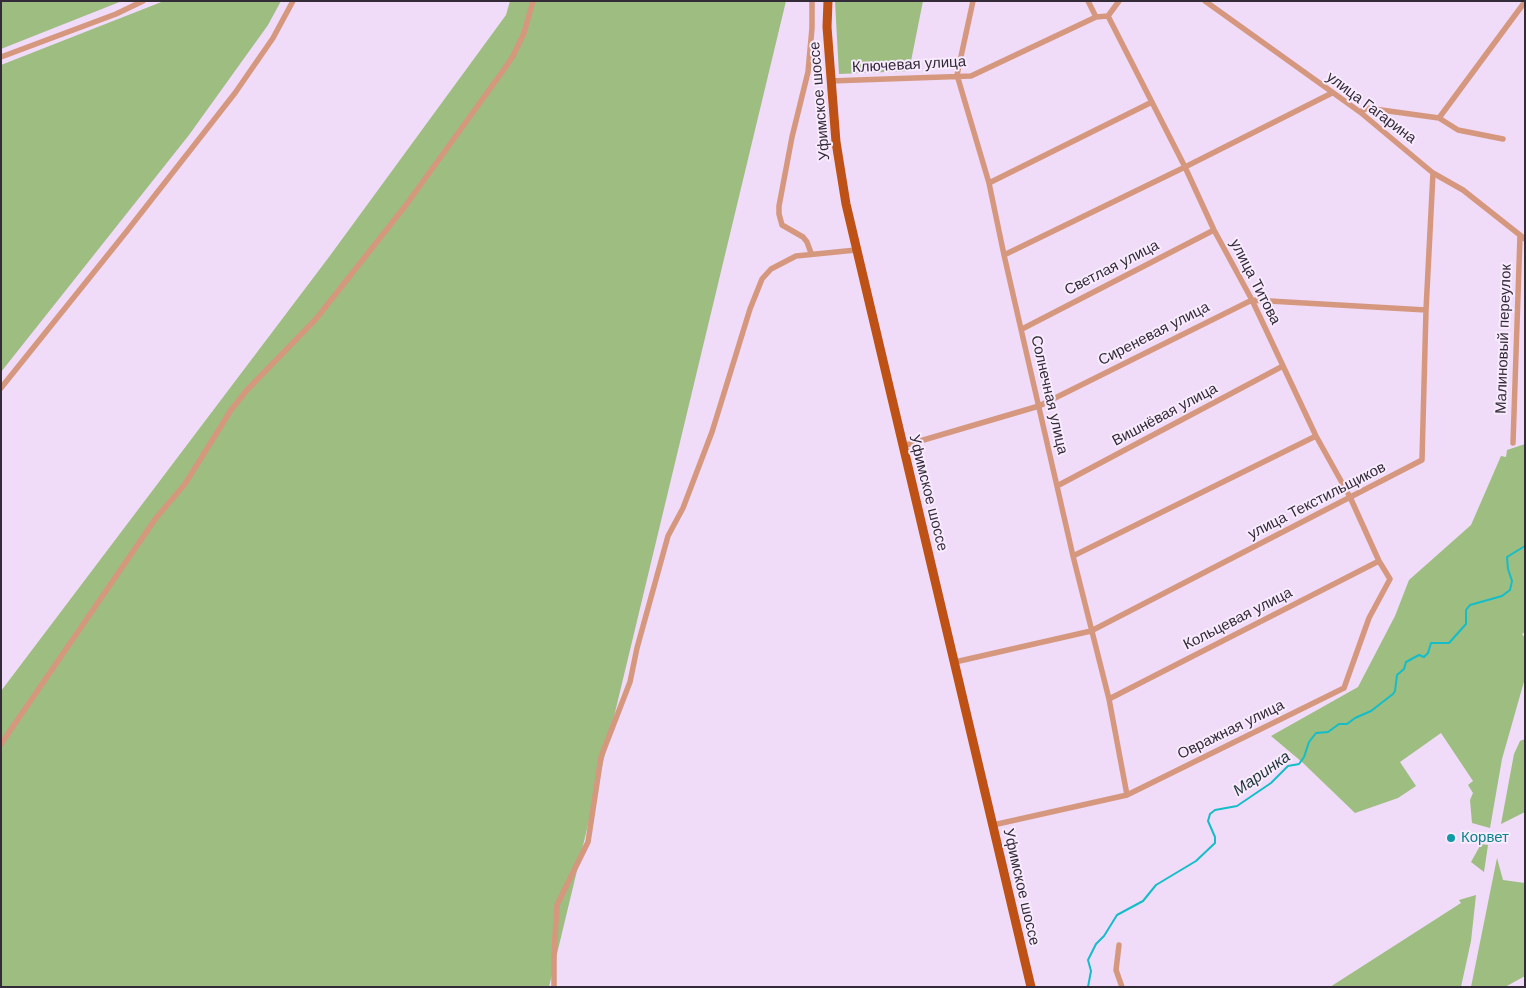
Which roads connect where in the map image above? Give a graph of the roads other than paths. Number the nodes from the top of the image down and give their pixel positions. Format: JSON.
{"nodes":[{"id":1,"x":143,"y":1,"type":"edge"},
{"id":2,"x":293,"y":1,"type":"edge"},
{"id":3,"x":533,"y":1,"type":"edge"},
{"id":4,"x":812,"y":1,"type":"edge"},
{"id":5,"x":828,"y":1,"type":"edge"},
{"id":6,"x":973,"y":1,"type":"edge"},
{"id":7,"x":1088,"y":1,"type":"edge"},
{"id":8,"x":1119,"y":1,"type":"edge"},
{"id":9,"x":1205,"y":1,"type":"edge"},
{"id":10,"x":1523,"y":3,"type":"edge"},
{"id":11,"x":1108,"y":16,"type":"junction"},
{"id":12,"x":1096,"y":17,"type":"junction"},
{"id":13,"x":1,"y":57,"type":"edge"},
{"id":14,"x":957,"y":75,"type":"junction"},
{"id":15,"x":830,"y":81,"type":"junction"},
{"id":16,"x":1332,"y":93,"type":"junction"},
{"id":17,"x":1152,"y":102,"type":"junction"},
{"id":18,"x":1360,"y":112,"type":"junction"},
{"id":19,"x":1438,"y":118,"type":"junction"},
{"id":20,"x":1503,"y":139,"type":"dead end"},
{"id":21,"x":1185,"y":167,"type":"junction"},
{"id":22,"x":1433,"y":173,"type":"junction"},
{"id":23,"x":989,"y":183,"type":"junction"},
{"id":24,"x":1214,"y":230,"type":"junction"},
{"id":25,"x":1522,"y":237,"type":"edge"},
{"id":26,"x":856,"y":250,"type":"junction"},
{"id":27,"x":811,"y":253,"type":"junction"},
{"id":28,"x":1004,"y":255,"type":"junction"},
{"id":29,"x":1252,"y":300,"type":"junction"},
{"id":30,"x":1426,"y":310,"type":"junction"},
{"id":31,"x":1022,"y":329,"type":"junction"},
{"id":32,"x":1284,"y":366,"type":"junction"},
{"id":33,"x":1,"y":388,"type":"edge"},
{"id":34,"x":1039,"y":406,"type":"junction"},
{"id":35,"x":1316,"y":436,"type":"junction"},
{"id":36,"x":1513,"y":443,"type":"dead end"},
{"id":37,"x":903,"y":446,"type":"junction"},
{"id":38,"x":1057,"y":486,"type":"junction"},
{"id":39,"x":1350,"y":498,"type":"junction"},
{"id":40,"x":1074,"y":556,"type":"junction"},
{"id":41,"x":1379,"y":561,"type":"junction"},
{"id":42,"x":1091,"y":631,"type":"junction"},
{"id":43,"x":955,"y":662,"type":"junction"},
{"id":44,"x":1109,"y":700,"type":"junction"},
{"id":45,"x":1,"y":744,"type":"edge"},
{"id":46,"x":1127,"y":795,"type":"junction"},
{"id":47,"x":993,"y":825,"type":"junction"},
{"id":48,"x":1119,"y":945,"type":"dead end"},
{"id":49,"x":554,"y":987,"type":"edge"},
{"id":50,"x":1031,"y":987,"type":"edge"},
{"id":51,"x":1122,"y":987,"type":"edge"}],
"edges":[{"from":1,"to":13,"type":"street"},
{"from":2,"to":33,"type":"street"},
{"from":3,"to":45,"type":"street"},
{"from":4,"to":27,"type":"street"},
{"from":5,"to":15,"type":"main road","name":"Уфимское шоссе"},
{"from":6,"to":14,"type":"street","name":"Солнечная улица"},
{"from":7,"to":12,"type":"street"},
{"from":8,"to":11,"type":"street"},
{"from":9,"to":16,"type":"street","name":"улица Гагарина"},
{"from":10,"to":19,"type":"street"},
{"from":11,"to":12,"type":"street","name":"Ключевая улица"},
{"from":11,"to":17,"type":"street","name":"улица Титова"},
{"from":12,"to":14,"type":"street","name":"Ключевая улица"},
{"from":14,"to":15,"type":"street","name":"Ключевая улица"},
{"from":14,"to":23,"type":"street","name":"Солнечная улица"},
{"from":15,"to":26,"type":"main road","name":"Уфимское шоссе"},
{"from":16,"to":18,"type":"street","name":"улица Гагарина"},
{"from":16,"to":21,"type":"street"},
{"from":17,"to":21,"type":"street","name":"улица Титова"},
{"from":17,"to":23,"type":"street"},
{"from":18,"to":19,"type":"street"},
{"from":18,"to":22,"type":"street","name":"улица Гагарина"},
{"from":19,"to":20,"type":"street"},
{"from":21,"to":24,"type":"street","name":"улица Титова"},
{"from":21,"to":28,"type":"street"},
{"from":22,"to":25,"type":"street","name":"улица Гагарина"},
{"from":22,"to":30,"type":"street","name":"улица Текстильщиков"},
{"from":23,"to":28,"type":"street","name":"Солнечная улица"},
{"from":24,"to":29,"type":"street","name":"улица Титова"},
{"from":24,"to":31,"type":"street","name":"Светлая улица"},
{"from":25,"to":36,"type":"street","name":"Малиновый переулок"},
{"from":26,"to":27,"type":"street"},
{"from":26,"to":37,"type":"main road","name":"Уфимское шоссе"},
{"from":27,"to":49,"type":"street"},
{"from":28,"to":31,"type":"street","name":"Солнечная улица"},
{"from":29,"to":30,"type":"street","name":"Сиреневая улица"},
{"from":29,"to":32,"type":"street","name":"улица Титова"},
{"from":29,"to":34,"type":"street","name":"Сиреневая улица"},
{"from":30,"to":39,"type":"street","name":"улица Текстильщиков"},
{"from":31,"to":34,"type":"street","name":"Солнечная улица"},
{"from":32,"to":35,"type":"street","name":"улица Титова"},
{"from":32,"to":38,"type":"street","name":"Вишнёвая улица"},
{"from":34,"to":37,"type":"street","name":"Сиреневая улица"},
{"from":34,"to":38,"type":"street","name":"Солнечная улица"},
{"from":35,"to":39,"type":"street","name":"улица Титова"},
{"from":35,"to":40,"type":"street"},
{"from":37,"to":43,"type":"main road","name":"Уфимское шоссе"},
{"from":38,"to":40,"type":"street","name":"Солнечная улица"},
{"from":39,"to":41,"type":"street","name":"улица Титова"},
{"from":39,"to":42,"type":"street","name":"улица Текстильщиков"},
{"from":40,"to":42,"type":"street","name":"Солнечная улица"},
{"from":41,"to":44,"type":"street","name":"Кольцевая улица"},
{"from":41,"to":46,"type":"street","name":"Овражная улица"},
{"from":42,"to":43,"type":"street","name":"улица Текстильщиков"},
{"from":42,"to":44,"type":"street","name":"Солнечная улица"},
{"from":43,"to":47,"type":"main road","name":"Уфимское шоссе"},
{"from":44,"to":46,"type":"street","name":"Солнечная улица"},
{"from":46,"to":47,"type":"street","name":"Овражная улица"},
{"from":47,"to":50,"type":"main road","name":"Уфимское шоссе"},
{"from":48,"to":51,"type":"street"}]}
